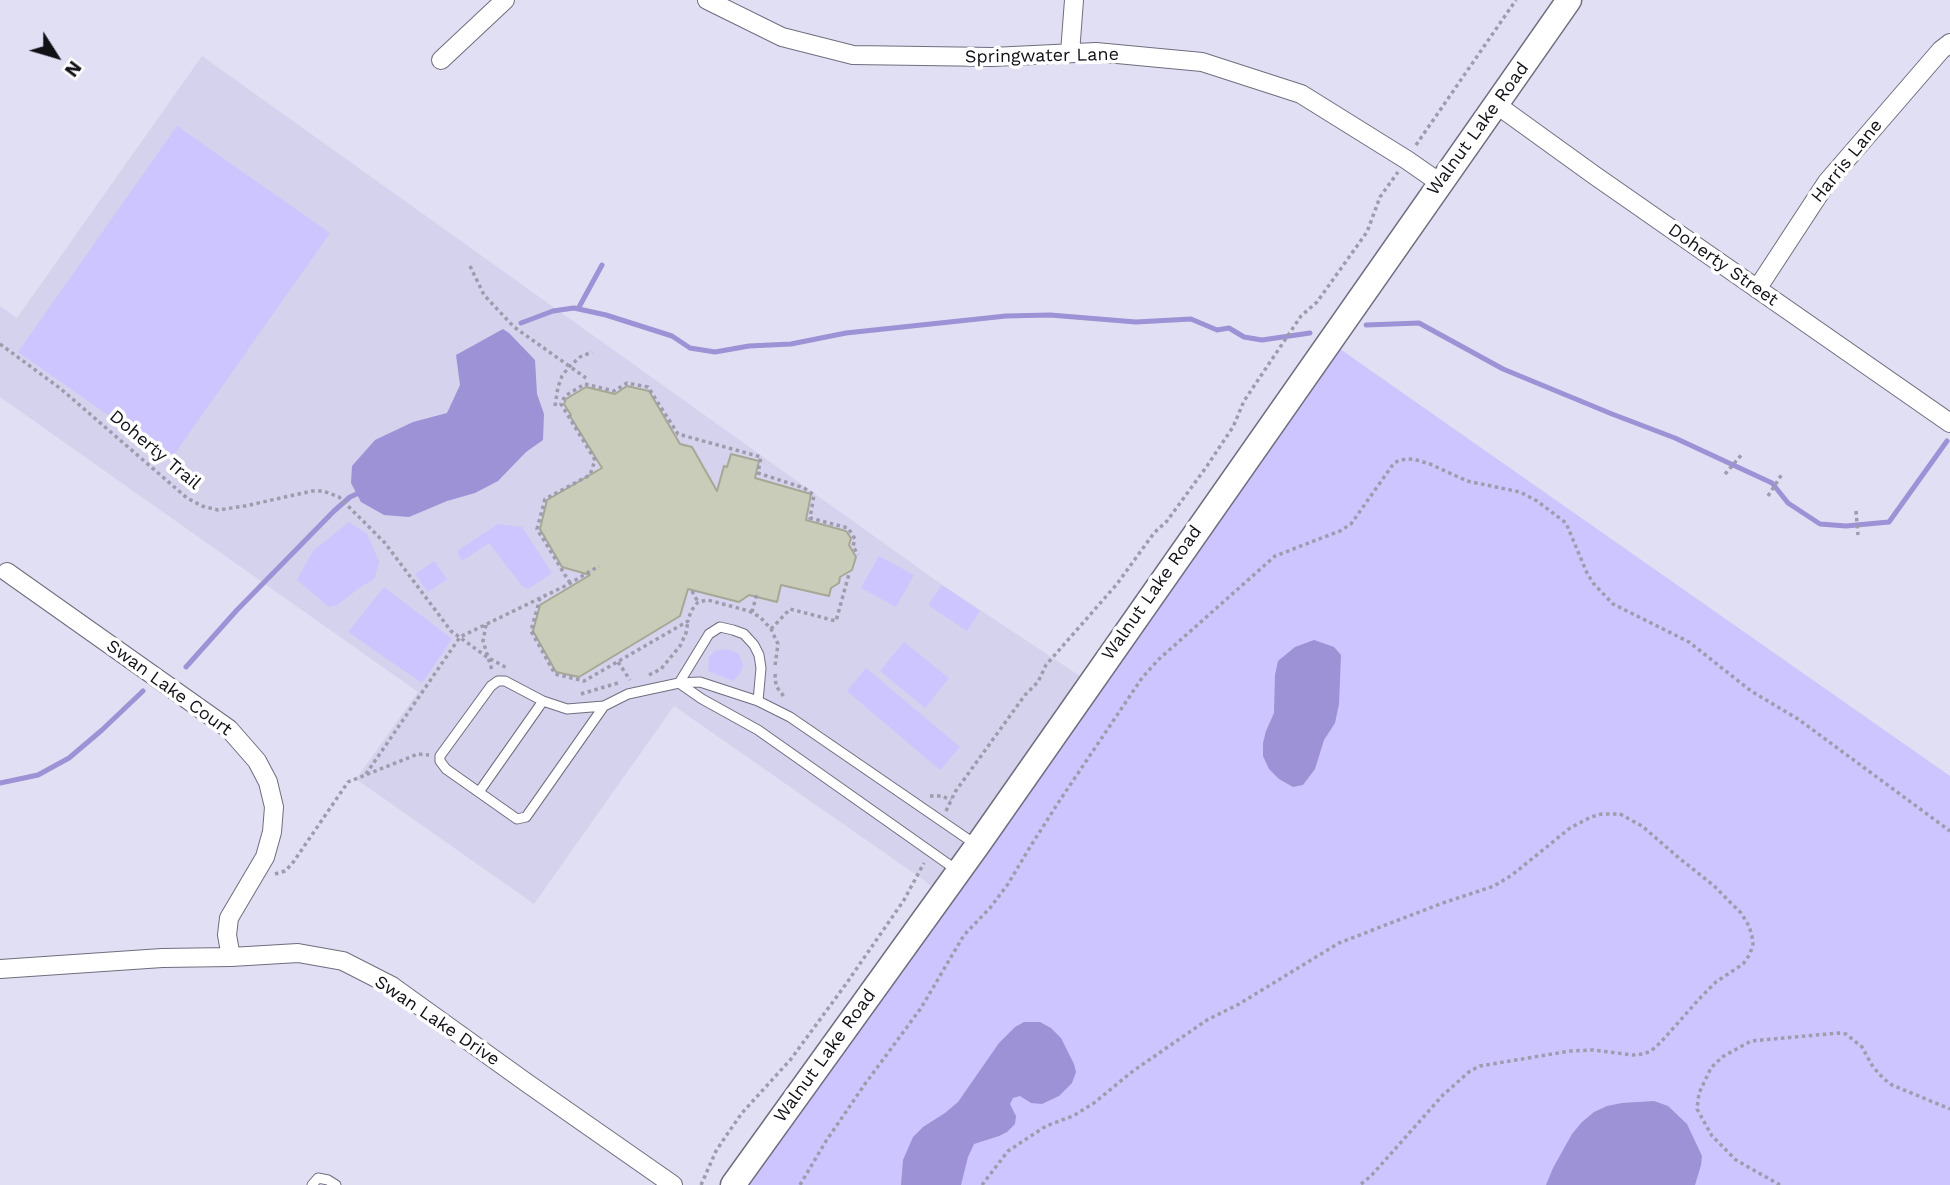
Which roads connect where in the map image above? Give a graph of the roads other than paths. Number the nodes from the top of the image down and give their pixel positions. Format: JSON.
{"nodes":[{"id":1,"x":505,"y":0,"type":"edge"},
{"id":2,"x":707,"y":0,"type":"edge"},
{"id":3,"x":1074,"y":0,"type":"edge"},
{"id":4,"x":1569,"y":0,"type":"edge"},
{"id":5,"x":1950,"y":43,"type":"edge"},
{"id":6,"x":1070,"y":53,"type":"junction"},
{"id":7,"x":441,"y":60,"type":"dead end"},
{"id":8,"x":1497,"y":105,"type":"junction"},
{"id":9,"x":1440,"y":183,"type":"junction"},
{"id":10,"x":1757,"y":289,"type":"junction"},
{"id":11,"x":1950,"y":423,"type":"edge"},
{"id":12,"x":8,"y":572,"type":"dead end"},
{"id":13,"x":679,"y":683,"type":"junction"},
{"id":14,"x":543,"y":701,"type":"junction"},
{"id":15,"x":758,"y":701,"type":"junction"},
{"id":16,"x":604,"y":706,"type":"junction"},
{"id":17,"x":479,"y":792,"type":"junction"},
{"id":18,"x":977,"y":846,"type":"junction"},
{"id":19,"x":958,"y":871,"type":"junction"},
{"id":20,"x":231,"y":957,"type":"junction"},
{"id":21,"x":0,"y":969,"type":"edge"},
{"id":22,"x":312,"y":1185,"type":"edge"},
{"id":23,"x":336,"y":1185,"type":"edge"},
{"id":24,"x":673,"y":1185,"type":"edge"},
{"id":25,"x":733,"y":1185,"type":"edge"}],
"edges":[{"from":1,"to":7,"type":"street"},
{"from":2,"to":6,"type":"street","name":"Springwater Lane"},
{"from":3,"to":6,"type":"street"},
{"from":4,"to":8,"type":"street","name":"Walnut Lake Road"},
{"from":5,"to":10,"type":"street","name":"Harris Lane"},
{"from":6,"to":9,"type":"street","name":"Springwater Lane"},
{"from":8,"to":9,"type":"street","name":"Walnut Lake Road"},
{"from":8,"to":10,"type":"street","name":"Doherty Street"},
{"from":9,"to":18,"type":"street","name":"Walnut Lake Road"},
{"from":10,"to":11,"type":"street","name":"Doherty Street"},
{"from":12,"to":20,"type":"street","name":"Swan Lake Court"},
{"from":13,"to":15,"type":"lane"},
{"from":13,"to":15,"type":"lane"},
{"from":13,"to":16,"type":"lane"},
{"from":13,"to":19,"type":"lane"},
{"from":14,"to":16,"type":"lane"},
{"from":14,"to":17,"type":"lane"},
{"from":14,"to":17,"type":"lane"},
{"from":15,"to":18,"type":"lane"},
{"from":16,"to":17,"type":"lane"},
{"from":18,"to":19,"type":"street","name":"Walnut Lake Road"},
{"from":19,"to":25,"type":"street","name":"Walnut Lake Road"},
{"from":20,"to":21,"type":"street","name":"Swan Lake Drive"},
{"from":20,"to":24,"type":"street","name":"Swan Lake Drive"},
{"from":22,"to":23,"type":"lane"}]}
